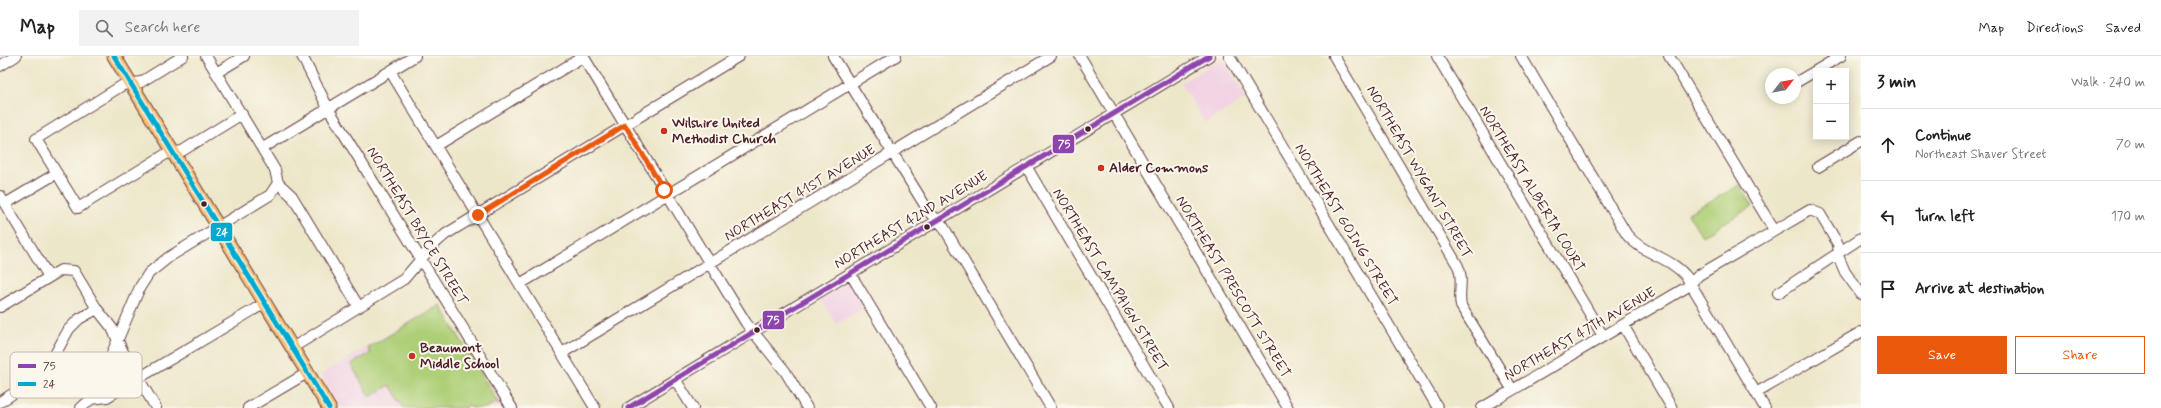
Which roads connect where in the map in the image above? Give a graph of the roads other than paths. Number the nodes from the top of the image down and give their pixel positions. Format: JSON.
{"nodes":[{"id":1,"x":16,"y":56,"type":"edge"},
{"id":2,"x":114,"y":56,"type":"edge"},
{"id":3,"x":183,"y":56,"type":"edge"},
{"id":4,"x":206,"y":56,"type":"edge"},
{"id":5,"x":244,"y":56,"type":"edge"},
{"id":6,"x":302,"y":56,"type":"edge"},
{"id":7,"x":416,"y":56,"type":"edge"},
{"id":8,"x":584,"y":56,"type":"edge"},
{"id":9,"x":739,"y":56,"type":"edge"},
{"id":10,"x":833,"y":56,"type":"edge"},
{"id":11,"x":896,"y":56,"type":"edge"},
{"id":12,"x":1051,"y":56,"type":"edge"},
{"id":13,"x":1080,"y":56,"type":"edge"},
{"id":14,"x":1209,"y":56,"type":"edge"},
{"id":15,"x":1229,"y":56,"type":"edge"},
{"id":16,"x":1334,"y":56,"type":"edge"},
{"id":17,"x":1437,"y":56,"type":"edge"},
{"id":18,"x":1521,"y":56,"type":"edge"},
{"id":19,"x":1669,"y":56,"type":"edge"},
{"id":20,"x":1841,"y":56,"type":"edge"},
{"id":21,"x":0,"y":66,"type":"edge"},
{"id":22,"x":390,"y":71,"type":"junction"},
{"id":23,"x":216,"y":73,"type":"junction"},
{"id":24,"x":1801,"y":79,"type":"edge"},
{"id":25,"x":131,"y":84,"type":"junction"},
{"id":26,"x":850,"y":84,"type":"junction"},
{"id":27,"x":328,"y":108,"type":"junction"},
{"id":28,"x":1114,"y":113,"type":"junction"},
{"id":29,"x":242,"y":114,"type":"junction"},
{"id":30,"x":625,"y":125,"type":"junction"},
{"id":31,"x":1861,"y":141,"type":"edge"},
{"id":32,"x":436,"y":146,"type":"junction"},
{"id":33,"x":263,"y":148,"type":"junction"},
{"id":34,"x":173,"y":153,"type":"junction"},
{"id":35,"x":892,"y":153,"type":"junction"},
{"id":36,"x":1026,"y":166,"type":"junction"},
{"id":37,"x":1818,"y":167,"type":"dead end"},
{"id":38,"x":57,"y":174,"type":"junction"},
{"id":39,"x":278,"y":183,"type":"junction"},
{"id":40,"x":668,"y":194,"type":"junction"},
{"id":41,"x":3,"y":200,"type":"edge"},
{"id":42,"x":478,"y":215,"type":"junction"},
{"id":43,"x":937,"y":220,"type":"junction"},
{"id":44,"x":218,"y":226,"type":"junction"},
{"id":45,"x":1774,"y":230,"type":"junction"},
{"id":46,"x":1861,"y":238,"type":"edge"},
{"id":47,"x":1838,"y":252,"type":"junction"},
{"id":48,"x":421,"y":260,"type":"junction"},
{"id":49,"x":710,"y":264,"type":"junction"},
{"id":50,"x":850,"y":273,"type":"junction"},
{"id":51,"x":50,"y":277,"type":"junction"},
{"id":52,"x":1691,"y":283,"type":"junction"},
{"id":53,"x":520,"y":284,"type":"junction"},
{"id":54,"x":1778,"y":293,"type":"dead end"},
{"id":55,"x":1861,"y":294,"type":"edge"},
{"id":56,"x":265,"y":303,"type":"junction"},
{"id":57,"x":0,"y":307,"type":"edge"},
{"id":58,"x":359,"y":308,"type":"junction"},
{"id":59,"x":97,"y":309,"type":"junction"},
{"id":60,"x":1623,"y":325,"type":"junction"},
{"id":61,"x":754,"y":331,"type":"junction"},
{"id":62,"x":1861,"y":332,"type":"edge"},
{"id":63,"x":1603,"y":336,"type":"junction"},
{"id":64,"x":118,"y":342,"type":"junction"},
{"id":65,"x":292,"y":348,"type":"junction"},
{"id":66,"x":56,"y":352,"type":"edge"},
{"id":67,"x":113,"y":352,"type":"edge"},
{"id":68,"x":124,"y":352,"type":"edge"},
{"id":69,"x":562,"y":353,"type":"junction"},
{"id":70,"x":307,"y":373,"type":"junction"},
{"id":71,"x":142,"y":377,"type":"edge"},
{"id":72,"x":675,"y":379,"type":"junction"},
{"id":73,"x":142,"y":384,"type":"edge"},
{"id":74,"x":1512,"y":390,"type":"junction"},
{"id":75,"x":1756,"y":393,"type":"junction"},
{"id":76,"x":10,"y":396,"type":"edge"},
{"id":77,"x":99,"y":398,"type":"edge"},
{"id":78,"x":91,"y":399,"type":"joint"},
{"id":79,"x":0,"y":402,"type":"edge"},
{"id":80,"x":81,"y":408,"type":"edge"},
{"id":81,"x":156,"y":408,"type":"edge"},
{"id":82,"x":248,"y":408,"type":"edge"},
{"id":83,"x":329,"y":408,"type":"edge"},
{"id":84,"x":512,"y":408,"type":"edge"},
{"id":85,"x":595,"y":408,"type":"edge"},
{"id":86,"x":628,"y":408,"type":"edge"},
{"id":87,"x":693,"y":408,"type":"edge"},
{"id":88,"x":807,"y":408,"type":"edge"},
{"id":89,"x":931,"y":408,"type":"edge"},
{"id":90,"x":1051,"y":408,"type":"edge"},
{"id":91,"x":1169,"y":408,"type":"edge"},
{"id":92,"x":1288,"y":408,"type":"edge"},
{"id":93,"x":1438,"y":408,"type":"edge"},
{"id":94,"x":1482,"y":408,"type":"edge"},
{"id":95,"x":1672,"y":408,"type":"edge"},
{"id":96,"x":1766,"y":408,"type":"edge"}],
"edges":[{"from":1,"to":21,"type":"street"},
{"from":2,"to":25,"type":"main road"},
{"from":3,"to":25,"type":"street"},
{"from":4,"to":23,"type":"street"},
{"from":5,"to":23,"type":"street"},
{"from":6,"to":27,"type":"street","name":"NORTHEAST BRYCE STREET"},
{"from":7,"to":22,"type":"street"},
{"from":8,"to":30,"type":"street"},
{"from":8,"to":32,"type":"street"},
{"from":9,"to":30,"type":"street"},
{"from":10,"to":26,"type":"street"},
{"from":11,"to":26,"type":"street"},
{"from":12,"to":35,"type":"street","name":"NORTHEAST 41ST AVENUE"},
{"from":13,"to":28,"type":"street","name":"NORTHEAST PRESCOTT STREET"},
{"from":14,"to":28,"type":"street","name":"NORTHEAST 42ND AVENUE"},
{"from":15,"to":93,"type":"street","name":"NORTHEAST GOING STREET"},
{"from":16,"to":74,"type":"street","name":"NORTHEAST WYGANT STREET"},
{"from":17,"to":63,"type":"street","name":"NORTHEAST ALBERTA COURT"},
{"from":18,"to":52,"type":"street"},
{"from":19,"to":45,"type":"street"},
{"from":20,"to":24,"type":"street"},
{"from":22,"to":27,"type":"street"},
{"from":22,"to":32,"type":"street"},
{"from":23,"to":29,"type":"street"},
{"from":25,"to":34,"type":"main road"},
{"from":25,"to":38,"type":"street"},
{"from":26,"to":35,"type":"street"},
{"from":26,"to":40,"type":"street"},
{"from":27,"to":33,"type":"street"},
{"from":27,"to":48,"type":"street","name":"NORTHEAST BRYCE STREET"},
{"from":28,"to":36,"type":"street","name":"NORTHEAST 42ND AVENUE"},
{"from":28,"to":92,"type":"street","name":"NORTHEAST PRESCOTT STREET"},
{"from":29,"to":33,"type":"street"},
{"from":29,"to":34,"type":"street"},
{"from":30,"to":40,"type":"street"},
{"from":30,"to":42,"type":"street"},
{"from":31,"to":37,"type":"street"},
{"from":32,"to":42,"type":"street"},
{"from":33,"to":39,"type":"street"},
{"from":34,"to":38,"type":"street"},
{"from":34,"to":44,"type":"main road"},
{"from":35,"to":43,"type":"street"},
{"from":35,"to":49,"type":"street","name":"NORTHEAST 41ST AVENUE"},
{"from":36,"to":43,"type":"street","name":"NORTHEAST 42ND AVENUE"},
{"from":36,"to":91,"type":"street","name":"NORTHEAST CAMPAIGN STREET"},
{"from":38,"to":41,"type":"street"},
{"from":39,"to":44,"type":"street"},
{"from":39,"to":58,"type":"street"},
{"from":40,"to":49,"type":"street"},
{"from":40,"to":53,"type":"street"},
{"from":41,"to":51,"type":"street"},
{"from":42,"to":48,"type":"street"},
{"from":42,"to":53,"type":"street"},
{"from":43,"to":50,"type":"street","name":"NORTHEAST 42ND AVENUE"},
{"from":43,"to":90,"type":"street"},
{"from":44,"to":56,"type":"main road"},
{"from":44,"to":64,"type":"street"},
{"from":45,"to":47,"type":"street","name":"NORTHEAST 47TH AVENUE"},
{"from":45,"to":52,"type":"street","name":"NORTHEAST 47TH AVENUE"},
{"from":46,"to":47,"type":"street"},
{"from":47,"to":54,"type":"street"},
{"from":47,"to":55,"type":"street"},
{"from":48,"to":58,"type":"street"},
{"from":48,"to":84,"type":"street","name":"NORTHEAST BRYCE STREET"},
{"from":49,"to":61,"type":"street"},
{"from":49,"to":69,"type":"street","name":"NORTHEAST 41ST AVENUE"},
{"from":50,"to":61,"type":"street","name":"NORTHEAST 42ND AVENUE"},
{"from":50,"to":89,"type":"street"},
{"from":51,"to":57,"type":"street"},
{"from":51,"to":59,"type":"street"},
{"from":52,"to":60,"type":"street","name":"NORTHEAST 47TH AVENUE"},
{"from":52,"to":75,"type":"street"},
{"from":53,"to":69,"type":"street"},
{"from":56,"to":65,"type":"main road"},
{"from":56,"to":71,"type":"street"},
{"from":58,"to":65,"type":"street"},
{"from":59,"to":64,"type":"street"},
{"from":59,"to":66,"type":"street"},
{"from":60,"to":63,"type":"street","name":"NORTHEAST 47TH AVENUE"},
{"from":60,"to":95,"type":"street"},
{"from":61,"to":72,"type":"street","name":"NORTHEAST 42ND AVENUE"},
{"from":61,"to":88,"type":"street"},
{"from":62,"to":75,"type":"street"},
{"from":63,"to":74,"type":"street","name":"NORTHEAST 47TH AVENUE"},
{"from":64,"to":67,"type":"street"},
{"from":64,"to":68,"type":"street"},
{"from":65,"to":70,"type":"main road"},
{"from":69,"to":85,"type":"street"},
{"from":70,"to":82,"type":"street"},
{"from":70,"to":83,"type":"main road"},
{"from":72,"to":86,"type":"street","name":"NORTHEAST 42ND AVENUE"},
{"from":72,"to":87,"type":"street"},
{"from":73,"to":81,"type":"street"},
{"from":74,"to":94,"type":"street","name":"NORTHEAST 47TH AVENUE"},
{"from":75,"to":96,"type":"street"},
{"from":76,"to":79,"type":"street"},
{"from":77,"to":78,"type":"street"},
{"from":78,"to":80,"type":"street"}]}
